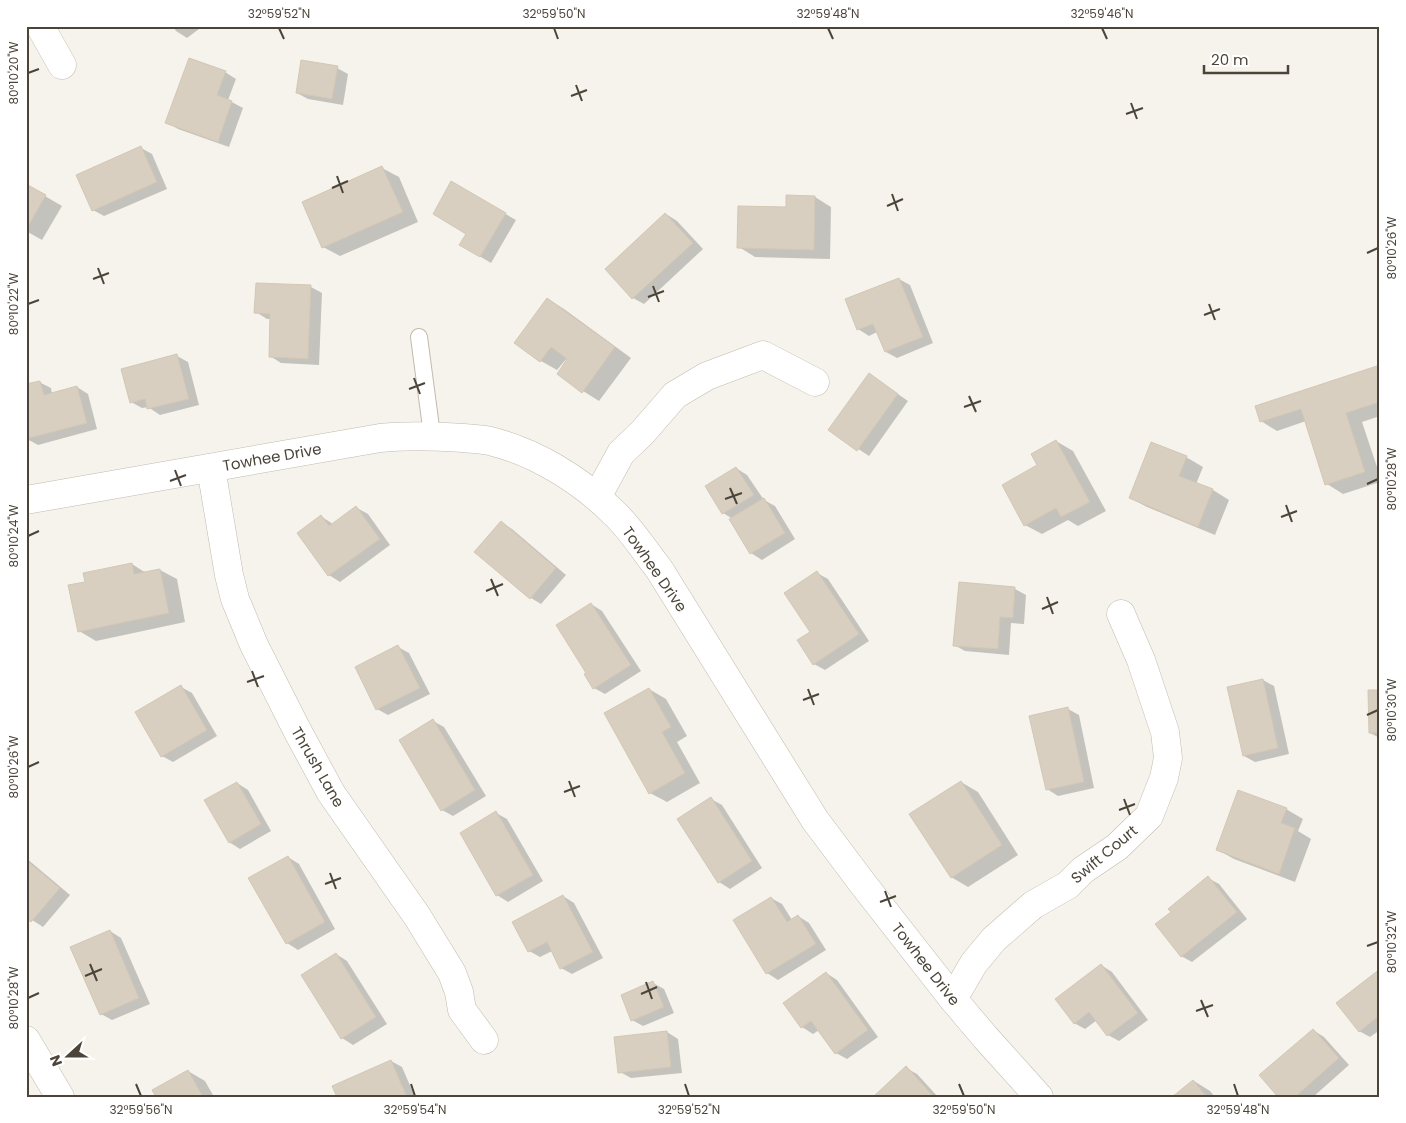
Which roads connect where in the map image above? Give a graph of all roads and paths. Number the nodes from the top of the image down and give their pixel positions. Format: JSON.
{"nodes":[{"id":1,"x":40,"y":26,"type":"edge"},
{"id":2,"x":62,"y":65,"type":"dead end"},
{"id":3,"x":420,"y":337,"type":"dead end"},
{"id":4,"x":815,"y":382,"type":"dead end"},
{"id":5,"x":432,"y":436,"type":"junction"},
{"id":6,"x":211,"y":468,"type":"junction"},
{"id":7,"x":597,"y":497,"type":"junction"},
{"id":8,"x":26,"y":500,"type":"edge"},
{"id":9,"x":1121,"y":614,"type":"dead end"},
{"id":10,"x":954,"y":999,"type":"junction"},
{"id":11,"x":26,"y":1040,"type":"edge"},
{"id":12,"x":484,"y":1040,"type":"dead end"},
{"id":13,"x":60,"y":1097,"type":"edge"},
{"id":14,"x":1039,"y":1097,"type":"edge"}],
"edges":[{"from":1,"to":2,"type":"street"},
{"from":3,"to":5,"type":"lane"},
{"from":4,"to":7,"type":"street"},
{"from":5,"to":6,"type":"street","name":"Towhee Drive"},
{"from":5,"to":7,"type":"street","name":"Towhee Drive"},
{"from":6,"to":8,"type":"street","name":"Towhee Drive"},
{"from":6,"to":12,"type":"street","name":"Thrush Lane"},
{"from":7,"to":10,"type":"street","name":"Towhee Drive"},
{"from":9,"to":10,"type":"street","name":"Swift Court"},
{"from":10,"to":14,"type":"street","name":"Towhee Drive"},
{"from":11,"to":13,"type":"street"}]}
